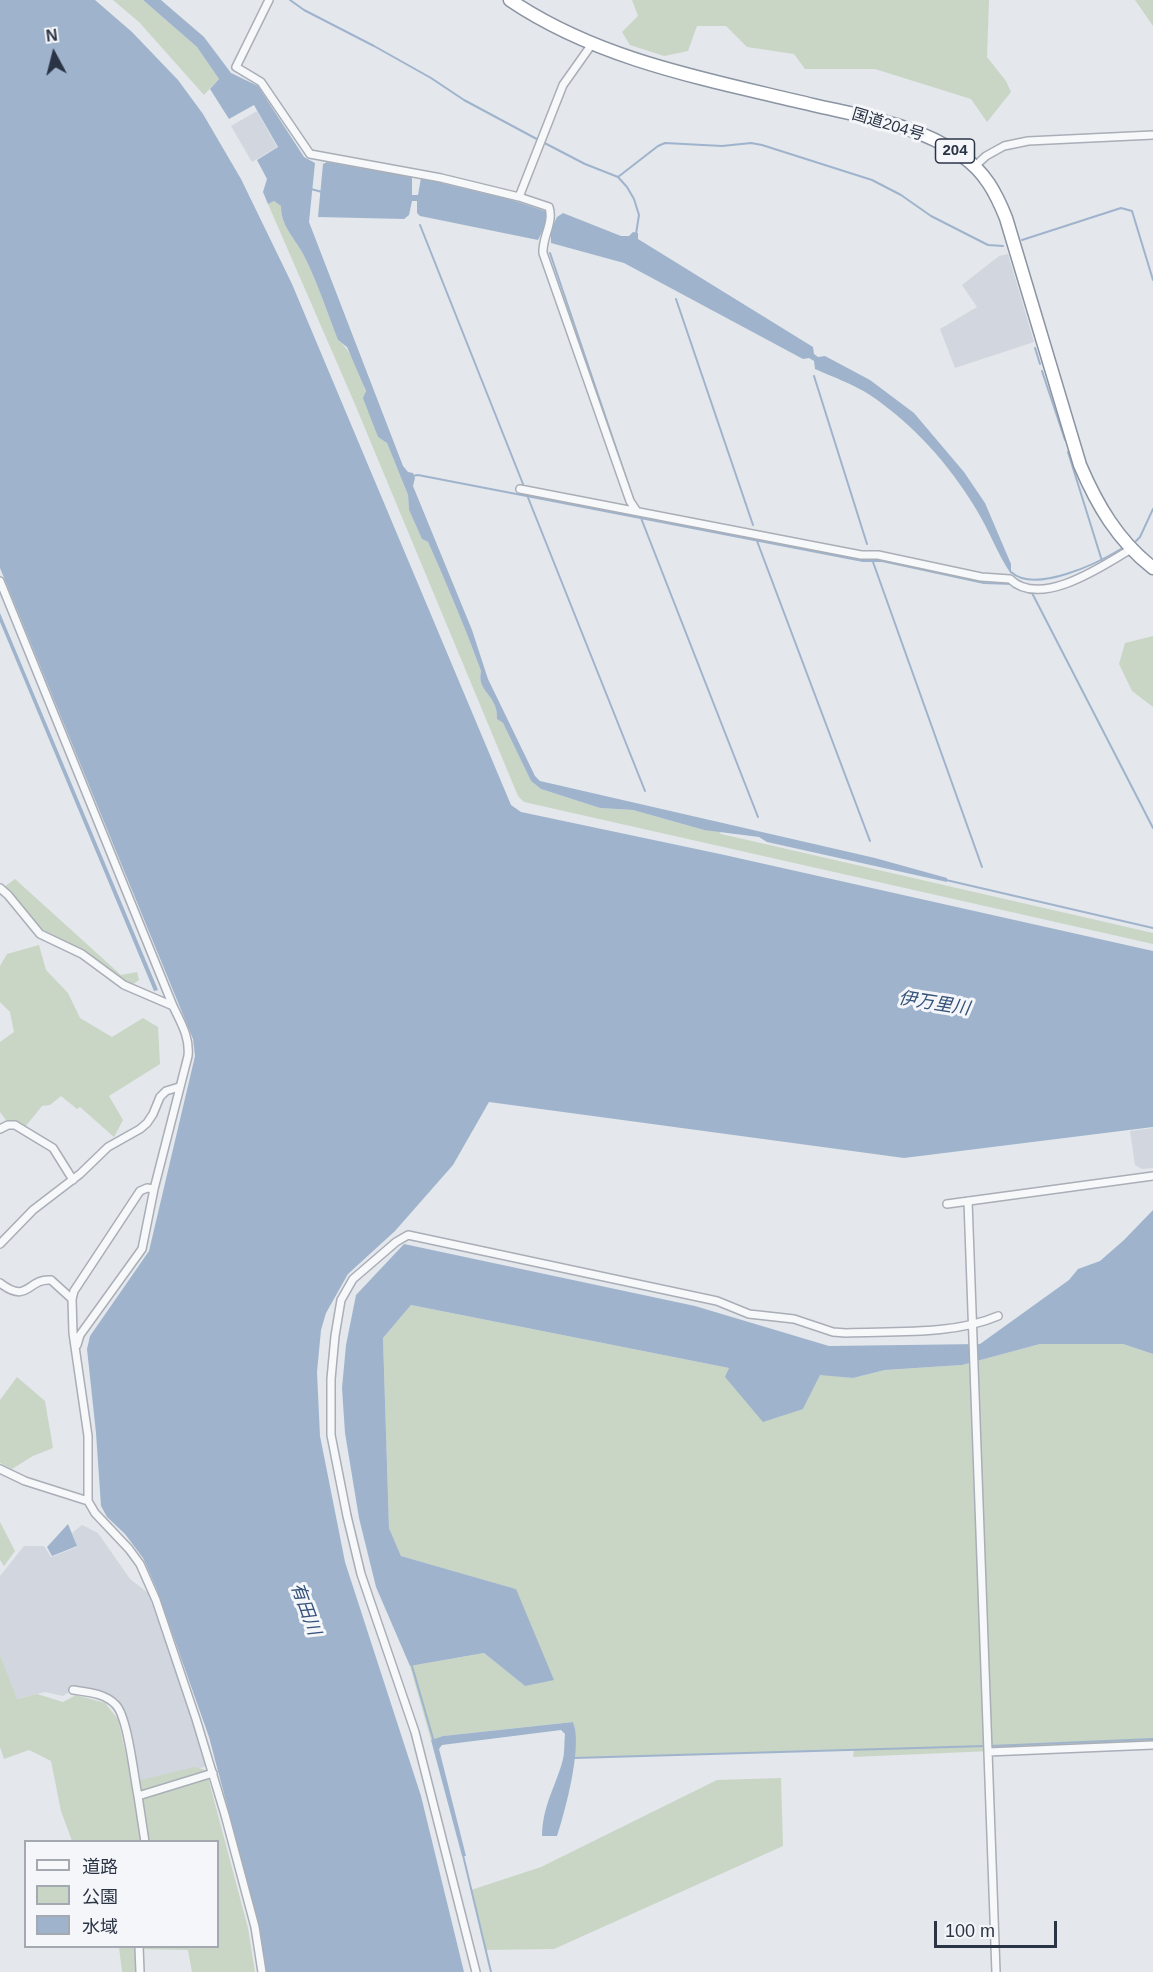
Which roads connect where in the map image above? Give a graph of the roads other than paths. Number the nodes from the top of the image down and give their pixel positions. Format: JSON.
{"nodes":[{"id":1,"x":268,"y":0,"type":"edge"},
{"id":2,"x":510,"y":0,"type":"edge"},
{"id":3,"x":592,"y":44,"type":"junction"},
{"id":4,"x":1153,"y":135,"type":"edge"},
{"id":5,"x":975,"y":166,"type":"junction"},
{"id":6,"x":519,"y":197,"type":"junction"},
{"id":7,"x":520,"y":489,"type":"dead end"},
{"id":8,"x":636,"y":510,"type":"junction"},
{"id":9,"x":1131,"y":549,"type":"junction"},
{"id":10,"x":1153,"y":568,"type":"edge"},
{"id":11,"x":0,"y":581,"type":"edge"},
{"id":12,"x":0,"y":888,"type":"edge"},
{"id":13,"x":173,"y":1006,"type":"junction"},
{"id":14,"x":179,"y":1087,"type":"junction"},
{"id":15,"x":0,"y":1129,"type":"edge"},
{"id":16,"x":1153,"y":1176,"type":"edge"},
{"id":17,"x":73,"y":1180,"type":"junction"},
{"id":18,"x":154,"y":1189,"type":"junction"},
{"id":19,"x":968,"y":1201,"type":"junction"},
{"id":20,"x":947,"y":1204,"type":"dead end"},
{"id":21,"x":0,"y":1244,"type":"edge"},
{"id":22,"x":0,"y":1283,"type":"edge"},
{"id":23,"x":72,"y":1299,"type":"junction"},
{"id":24,"x":998,"y":1316,"type":"dead end"},
{"id":25,"x":972,"y":1329,"type":"junction"},
{"id":26,"x":76,"y":1348,"type":"junction"},
{"id":27,"x":0,"y":1469,"type":"edge"},
{"id":28,"x":88,"y":1501,"type":"junction"},
{"id":29,"x":73,"y":1690,"type":"dead end"},
{"id":30,"x":1153,"y":1746,"type":"edge"},
{"id":31,"x":988,"y":1752,"type":"junction"},
{"id":32,"x":213,"y":1773,"type":"junction"},
{"id":33,"x":138,"y":1796,"type":"junction"},
{"id":34,"x":145,"y":1840,"type":"edge"},
{"id":35,"x":139,"y":1948,"type":"edge"},
{"id":36,"x":140,"y":1972,"type":"edge"},
{"id":37,"x":261,"y":1972,"type":"edge"},
{"id":38,"x":476,"y":1972,"type":"edge"},
{"id":39,"x":996,"y":1972,"type":"edge"}],
"edges":[{"from":1,"to":6,"type":"street"},
{"from":2,"to":3,"type":"highway","name":"国道204号","number":"204"},
{"from":3,"to":5,"type":"highway","name":"国道204号","number":"204"},
{"from":3,"to":6,"type":"street"},
{"from":4,"to":5,"type":"street"},
{"from":5,"to":9,"type":"highway","name":"国道204号","number":"204"},
{"from":6,"to":8,"type":"street"},
{"from":7,"to":8,"type":"street"},
{"from":8,"to":9,"type":"street"},
{"from":9,"to":10,"type":"highway","name":"国道204号","number":"204"},
{"from":11,"to":13,"type":"street"},
{"from":12,"to":13,"type":"street"},
{"from":13,"to":14,"type":"street"},
{"from":14,"to":17,"type":"street"},
{"from":14,"to":18,"type":"street"},
{"from":15,"to":17,"type":"street"},
{"from":16,"to":19,"type":"street"},
{"from":17,"to":21,"type":"street"},
{"from":18,"to":23,"type":"street"},
{"from":18,"to":26,"type":"street"},
{"from":19,"to":20,"type":"street"},
{"from":19,"to":25,"type":"street"},
{"from":22,"to":23,"type":"street"},
{"from":23,"to":26,"type":"street"},
{"from":24,"to":25,"type":"street"},
{"from":25,"to":31,"type":"street"},
{"from":25,"to":38,"type":"street"},
{"from":26,"to":28,"type":"street"},
{"from":27,"to":28,"type":"street"},
{"from":28,"to":32,"type":"street"},
{"from":29,"to":33,"type":"street"},
{"from":30,"to":31,"type":"street"},
{"from":31,"to":39,"type":"street"},
{"from":32,"to":33,"type":"street"},
{"from":32,"to":37,"type":"street"},
{"from":33,"to":34,"type":"street"},
{"from":35,"to":36,"type":"street"}]}
